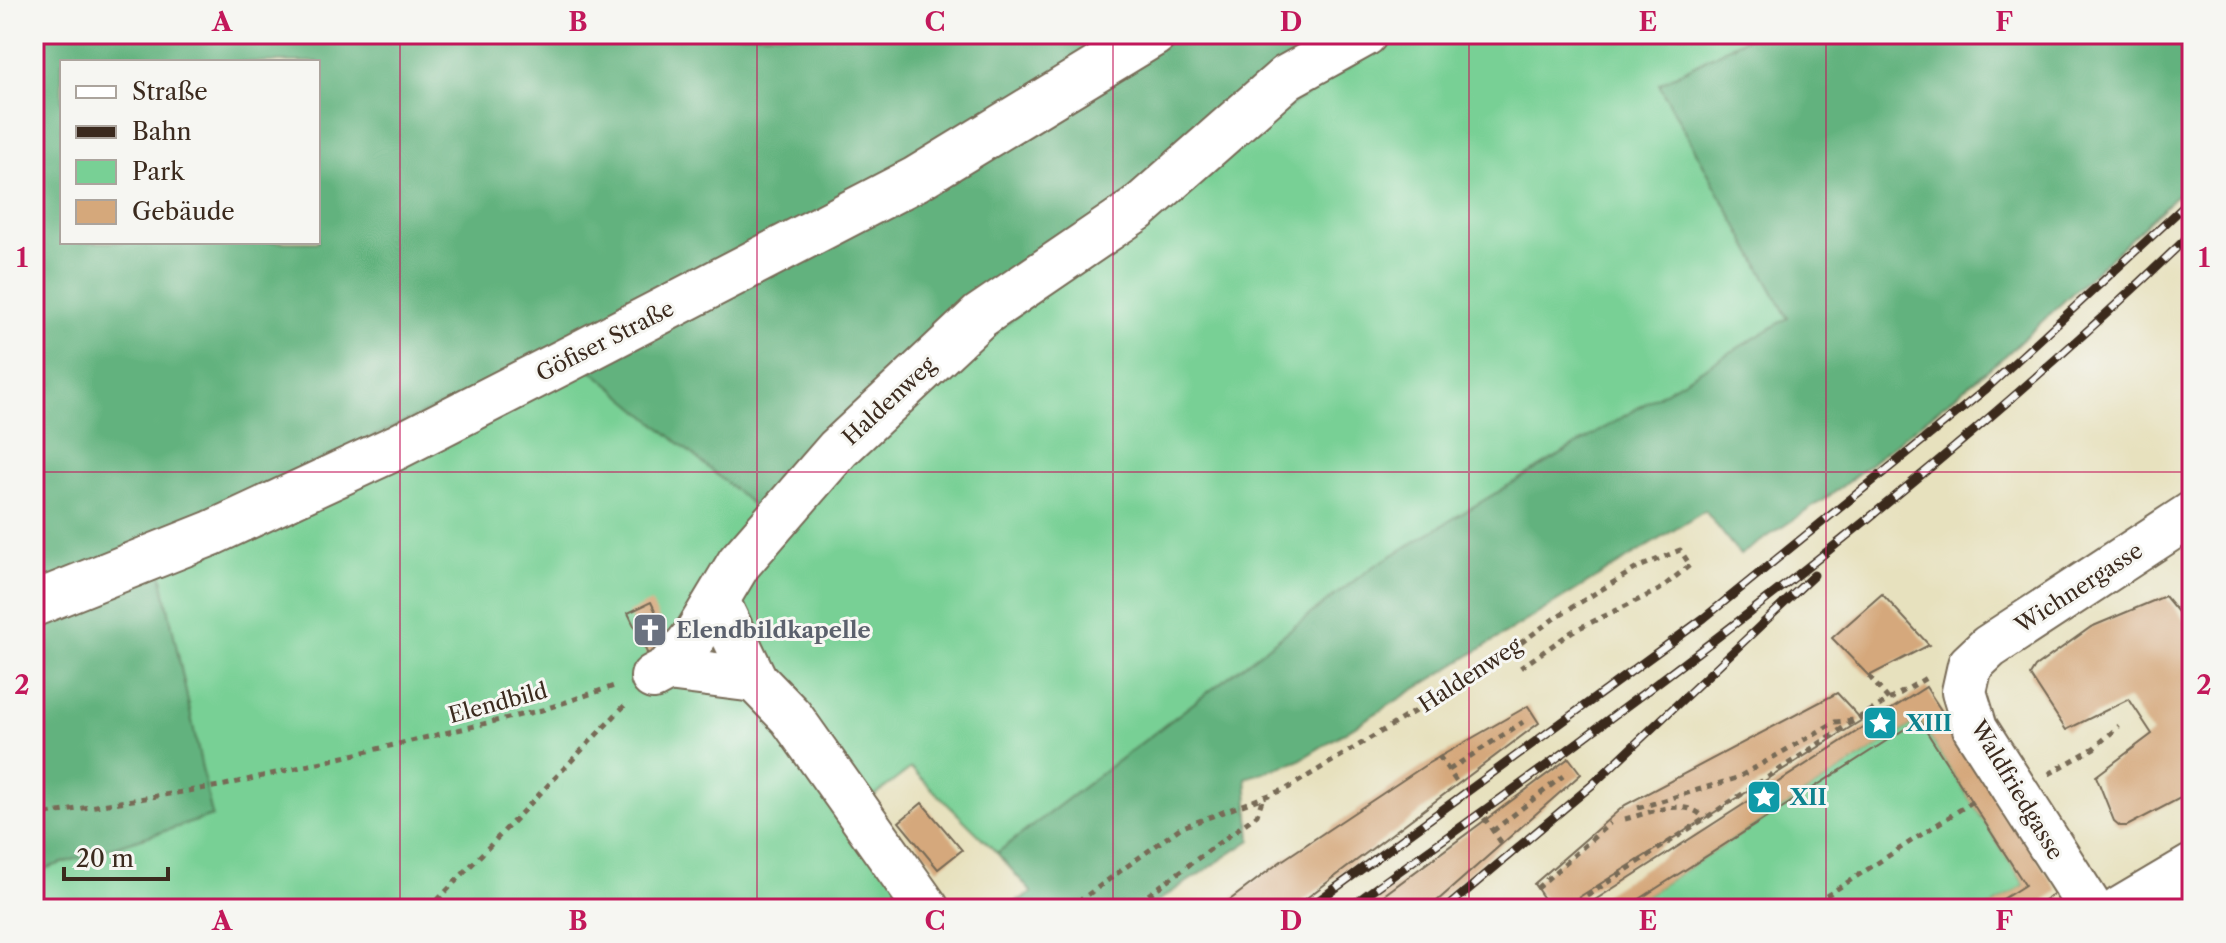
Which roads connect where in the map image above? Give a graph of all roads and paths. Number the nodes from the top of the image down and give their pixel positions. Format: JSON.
{"nodes":[{"id":1,"x":1154,"y":34,"type":"edge"},
{"id":2,"x":1365,"y":34,"type":"edge"},
{"id":3,"x":2192,"y":514,"type":"edge"},
{"id":4,"x":718,"y":603,"type":"junction"},
{"id":5,"x":34,"y":604,"type":"edge"},
{"id":6,"x":1970,"y":665,"type":"junction"},
{"id":7,"x":1516,"y":671,"type":"dead end"},
{"id":8,"x":661,"y":673,"type":"junction"},
{"id":9,"x":1869,"y":676,"type":"dead end"},
{"id":10,"x":755,"y":680,"type":"junction"},
{"id":11,"x":1889,"y":700,"type":"junction"},
{"id":12,"x":1855,"y":720,"type":"junction"},
{"id":13,"x":1523,"y":722,"type":"dead end"},
{"id":14,"x":2119,"y":726,"type":"dead end"},
{"id":15,"x":1439,"y":756,"type":"dead end"},
{"id":16,"x":1449,"y":770,"type":"junction"},
{"id":17,"x":1563,"y":776,"type":"dead end"},
{"id":18,"x":1458,"y":784,"type":"dead end"},
{"id":19,"x":2017,"y":793,"type":"junction"},
{"id":20,"x":1263,"y":797,"type":"junction"},
{"id":21,"x":1972,"y":802,"type":"dead end"},
{"id":22,"x":1638,"y":808,"type":"dead end"},
{"id":23,"x":34,"y":816,"type":"edge"},
{"id":24,"x":1484,"y":818,"type":"dead end"},
{"id":25,"x":1625,"y":819,"type":"dead end"},
{"id":26,"x":1705,"y":819,"type":"junction"},
{"id":27,"x":1610,"y":823,"type":"dead end"},
{"id":28,"x":1493,"y":831,"type":"junction"},
{"id":29,"x":1503,"y":845,"type":"dead end"},
{"id":30,"x":2192,"y":867,"type":"edge"},
{"id":31,"x":1537,"y":888,"type":"dead end"},
{"id":32,"x":429,"y":909,"type":"edge"},
{"id":33,"x":927,"y":909,"type":"edge"},
{"id":34,"x":1068,"y":909,"type":"edge"},
{"id":35,"x":1129,"y":909,"type":"edge"},
{"id":36,"x":1567,"y":909,"type":"edge"},
{"id":37,"x":1806,"y":909,"type":"edge"},
{"id":38,"x":2091,"y":909,"type":"edge"},
{"id":39,"x":2121,"y":909,"type":"edge"}],
"edges":[{"from":1,"to":5,"type":"main road","name":"Göfiser Straße"},
{"from":2,"to":4,"type":"main road","name":"Haldenweg"},
{"from":3,"to":6,"type":"main road","name":"Wichnergasse"},
{"from":4,"to":8,"type":"main road","name":"Haldenweg"},
{"from":4,"to":10,"type":"main road"},
{"from":6,"to":11,"type":"path"},
{"from":6,"to":19,"type":"main road","name":"Waldfriedgasse"},
{"from":7,"to":20,"type":"path","name":"Haldenweg"},
{"from":8,"to":10,"type":"main road"},
{"from":8,"to":23,"type":"path","name":"Elendbild"},
{"from":8,"to":32,"type":"path"},
{"from":9,"to":11,"type":"path"},
{"from":10,"to":33,"type":"main road"},
{"from":11,"to":12,"type":"path"},
{"from":12,"to":22,"type":"path"},
{"from":12,"to":26,"type":"path"},
{"from":13,"to":16,"type":"path"},
{"from":14,"to":19,"type":"path"},
{"from":15,"to":16,"type":"path"},
{"from":16,"to":18,"type":"path"},
{"from":17,"to":28,"type":"path"},
{"from":19,"to":38,"type":"main road","name":"Waldfriedgasse"},
{"from":20,"to":34,"type":"path","name":"Haldenweg"},
{"from":20,"to":35,"type":"path"},
{"from":21,"to":37,"type":"path"},
{"from":24,"to":28,"type":"path"},
{"from":25,"to":26,"type":"path"},
{"from":26,"to":36,"type":"path"},
{"from":27,"to":31,"type":"path"},
{"from":28,"to":29,"type":"path"},
{"from":30,"to":39,"type":"main road"}]}
